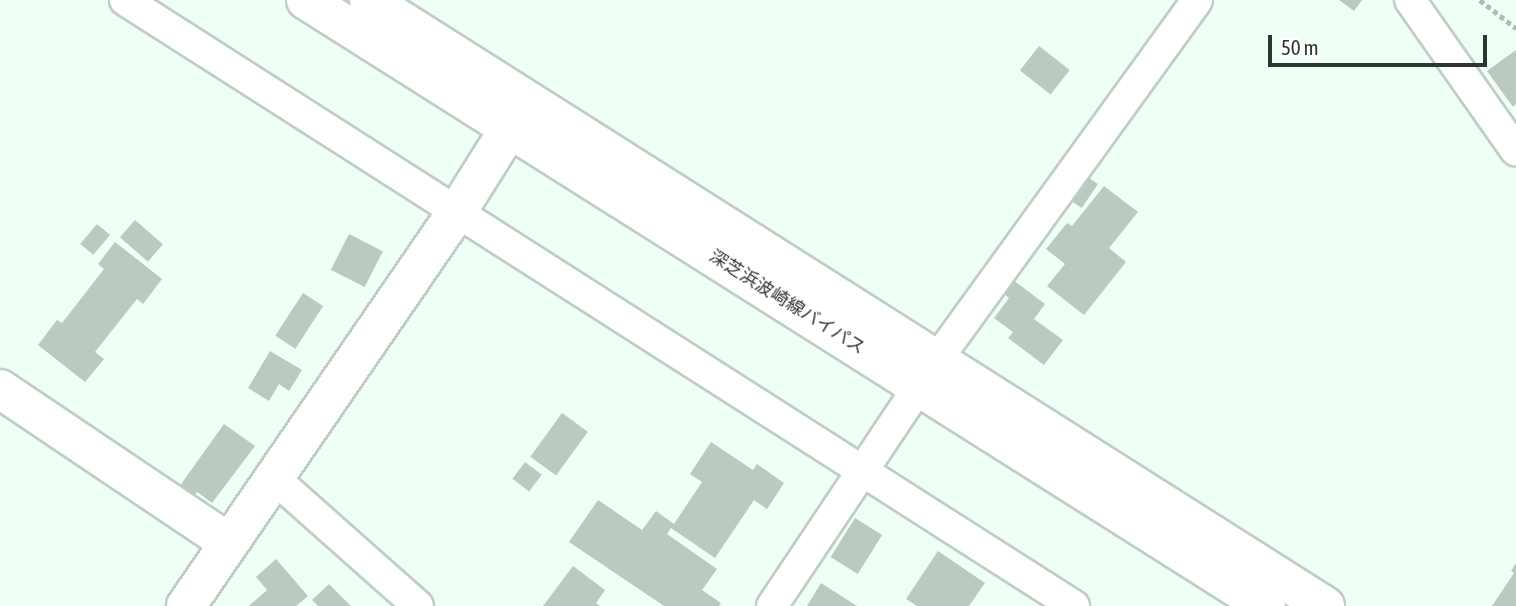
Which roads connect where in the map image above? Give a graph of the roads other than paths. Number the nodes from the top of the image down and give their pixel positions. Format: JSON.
{"nodes":[{"id":1,"x":125,"y":0,"type":"edge"},
{"id":2,"x":306,"y":0,"type":"edge"},
{"id":3,"x":369,"y":0,"type":"edge"},
{"id":4,"x":1197,"y":0,"type":"edge"},
{"id":5,"x":1410,"y":0,"type":"edge"},
{"id":6,"x":509,"y":129,"type":"junction"},
{"id":7,"x":1516,"y":151,"type":"edge"},
{"id":8,"x":457,"y":212,"type":"junction"},
{"id":9,"x":928,"y":373,"type":"junction"},
{"id":10,"x":0,"y":389,"type":"edge"},
{"id":11,"x":859,"y":470,"type":"junction"},
{"id":12,"x":275,"y":479,"type":"junction"},
{"id":13,"x":229,"y":543,"type":"junction"},
{"id":14,"x":186,"y":606,"type":"edge"},
{"id":15,"x":418,"y":606,"type":"edge"},
{"id":16,"x":772,"y":606,"type":"edge"},
{"id":17,"x":1074,"y":606,"type":"edge"},
{"id":18,"x":1266,"y":606,"type":"edge"},
{"id":19,"x":1325,"y":606,"type":"edge"}],
"edges":[{"from":1,"to":8,"type":"street"},
{"from":2,"to":6,"type":"main road","name":"深芝浜波崎線バイパス"},
{"from":3,"to":9,"type":"main road","name":"深芝浜波崎線バイパス"},
{"from":4,"to":9,"type":"street"},
{"from":5,"to":7,"type":"street"},
{"from":6,"to":8,"type":"main road"},
{"from":6,"to":9,"type":"main road","name":"深芝浜波崎線バイパス"},
{"from":8,"to":11,"type":"street"},
{"from":8,"to":12,"type":"main road"},
{"from":9,"to":11,"type":"street"},
{"from":9,"to":18,"type":"main road","name":"深芝浜波崎線バイパス"},
{"from":9,"to":19,"type":"main road","name":"深芝浜波崎線バイパス"},
{"from":10,"to":13,"type":"main road"},
{"from":11,"to":16,"type":"street"},
{"from":11,"to":17,"type":"street"},
{"from":12,"to":13,"type":"main road"},
{"from":12,"to":15,"type":"street"},
{"from":13,"to":14,"type":"main road"}]}
